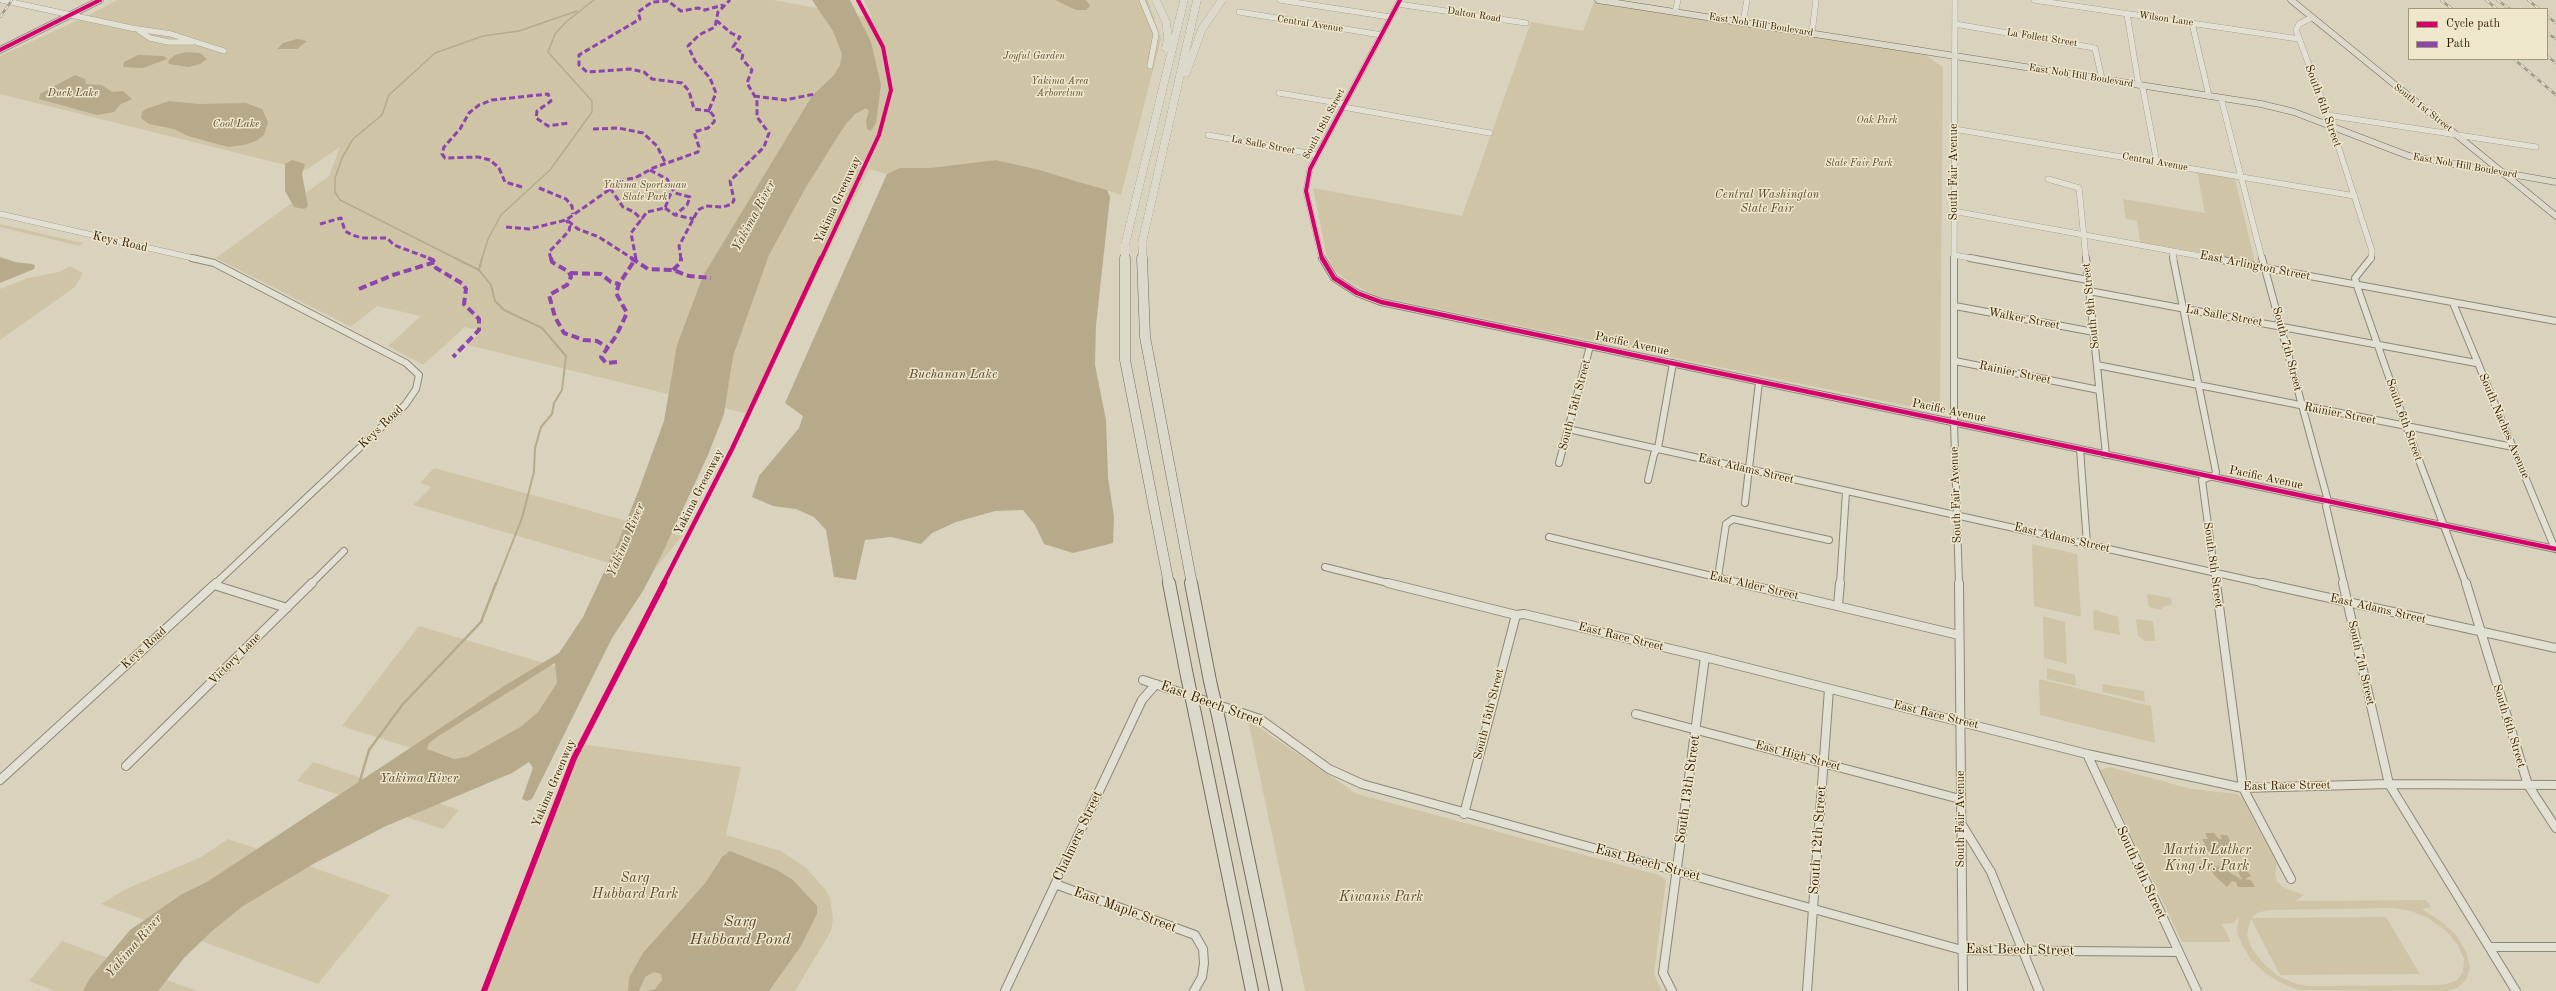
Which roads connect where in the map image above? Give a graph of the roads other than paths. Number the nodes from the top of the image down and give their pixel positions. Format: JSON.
{"nodes":[{"id":1,"x":2,"y":0,"type":"edge"},
{"id":2,"x":100,"y":0,"type":"edge"},
{"id":3,"x":1142,"y":0,"type":"edge"},
{"id":4,"x":1156,"y":0,"type":"edge"},
{"id":5,"x":1184,"y":0,"type":"edge"},
{"id":6,"x":1197,"y":0,"type":"edge"},
{"id":7,"x":1222,"y":0,"type":"edge"},
{"id":8,"x":1280,"y":0,"type":"edge"},
{"id":9,"x":1602,"y":0,"type":"edge"},
{"id":10,"x":1678,"y":0,"type":"edge"},
{"id":11,"x":1747,"y":0,"type":"edge"},
{"id":12,"x":1816,"y":0,"type":"edge"},
{"id":13,"x":1955,"y":0,"type":"edge"},
{"id":14,"x":2034,"y":0,"type":"edge"},
{"id":15,"x":2291,"y":0,"type":"edge"},
{"id":16,"x":1399,"y":2,"type":"edge"},
{"id":17,"x":1239,"y":12,"type":"dead end"},
{"id":18,"x":1675,"y":12,"type":"junction"},
{"id":19,"x":2127,"y":14,"type":"junction"},
{"id":20,"x":70,"y":15,"type":"junction"},
{"id":21,"x":1390,"y":17,"type":"junction"},
{"id":22,"x":2311,"y":18,"type":"junction"},
{"id":23,"x":1742,"y":22,"type":"junction"},
{"id":24,"x":2192,"y":23,"type":"junction"},
{"id":25,"x":1526,"y":24,"type":"dead end"},
{"id":26,"x":1955,"y":24,"type":"junction"},
{"id":27,"x":131,"y":28,"type":"junction"},
{"id":28,"x":1812,"y":33,"type":"junction"},
{"id":29,"x":1382,"y":35,"type":"junction"},
{"id":30,"x":2299,"y":39,"type":"junction"},
{"id":31,"x":197,"y":42,"type":"junction"},
{"id":32,"x":0,"y":50,"type":"edge"},
{"id":33,"x":224,"y":51,"type":"dead end"},
{"id":34,"x":1954,"y":56,"type":"junction"},
{"id":35,"x":1150,"y":66,"type":"dead end"},
{"id":36,"x":2102,"y":79,"type":"junction"},
{"id":37,"x":2141,"y":85,"type":"junction"},
{"id":38,"x":1279,"y":93,"type":"dead end"},
{"id":39,"x":2209,"y":96,"type":"junction"},
{"id":40,"x":2221,"y":98,"type":"junction"},
{"id":41,"x":1343,"y":106,"type":"junction"},
{"id":42,"x":2327,"y":115,"type":"junction"},
{"id":43,"x":2332,"y":127,"type":"junction"},
{"id":44,"x":1954,"y":129,"type":"junction"},
{"id":45,"x":1166,"y":131,"type":"junction"},
{"id":46,"x":1490,"y":133,"type":"dead end"},
{"id":47,"x":2456,"y":134,"type":"junction"},
{"id":48,"x":1208,"y":135,"type":"dead end"},
{"id":49,"x":1149,"y":138,"type":"junction"},
{"id":50,"x":2536,"y":147,"type":"dead end"},
{"id":51,"x":1318,"y":155,"type":"junction"},
{"id":52,"x":2157,"y":163,"type":"junction"},
{"id":53,"x":2503,"y":174,"type":"junction"},
{"id":54,"x":2241,"y":177,"type":"junction"},
{"id":55,"x":2048,"y":179,"type":"dead end"},
{"id":56,"x":2556,"y":182,"type":"edge"},
{"id":57,"x":2355,"y":196,"type":"junction"},
{"id":58,"x":1954,"y":211,"type":"junction"},
{"id":59,"x":0,"y":214,"type":"edge"},
{"id":60,"x":2556,"y":216,"type":"edge"},
{"id":61,"x":2084,"y":234,"type":"junction"},
{"id":62,"x":2172,"y":251,"type":"junction"},
{"id":63,"x":1954,"y":255,"type":"junction"},
{"id":64,"x":2264,"y":267,"type":"junction"},
{"id":65,"x":2088,"y":280,"type":"junction"},
{"id":66,"x":1340,"y":283,"type":"joint"},
{"id":67,"x":2357,"y":286,"type":"junction"},
{"id":68,"x":2089,"y":291,"type":"junction"},
{"id":69,"x":2453,"y":303,"type":"junction"},
{"id":70,"x":1955,"y":306,"type":"junction"},
{"id":71,"x":2185,"y":309,"type":"junction"},
{"id":72,"x":2556,"y":321,"type":"edge"},
{"id":73,"x":2281,"y":326,"type":"junction"},
{"id":74,"x":2094,"y":332,"type":"junction"},
{"id":75,"x":2377,"y":344,"type":"junction"},
{"id":76,"x":1590,"y":346,"type":"junction"},
{"id":77,"x":1955,"y":361,"type":"junction"},
{"id":78,"x":1673,"y":363,"type":"junction"},
{"id":79,"x":2476,"y":363,"type":"junction"},
{"id":80,"x":2097,"y":365,"type":"junction"},
{"id":81,"x":1759,"y":382,"type":"junction"},
{"id":82,"x":2200,"y":386,"type":"junction"},
{"id":83,"x":2099,"y":390,"type":"junction"},
{"id":84,"x":2302,"y":406,"type":"junction"},
{"id":85,"x":1954,"y":423,"type":"junction"},
{"id":86,"x":2406,"y":426,"type":"junction"},
{"id":87,"x":1568,"y":429,"type":"junction"},
{"id":88,"x":2513,"y":447,"type":"junction"},
{"id":89,"x":1658,"y":448,"type":"junction"},
{"id":90,"x":2080,"y":449,"type":"junction"},
{"id":91,"x":2106,"y":455,"type":"junction"},
{"id":92,"x":1559,"y":464,"type":"dead end"},
{"id":93,"x":1749,"y":469,"type":"junction"},
{"id":94,"x":2210,"y":477,"type":"junction"},
{"id":95,"x":1648,"y":480,"type":"dead end"},
{"id":96,"x":1846,"y":492,"type":"junction"},
{"id":97,"x":2328,"y":502,"type":"junction"},
{"id":98,"x":1745,"y":503,"type":"dead end"},
{"id":99,"x":1958,"y":517,"type":"junction"},
{"id":100,"x":2445,"y":526,"type":"junction"},
{"id":101,"x":1549,"y":538,"type":"dead end"},
{"id":102,"x":1829,"y":540,"type":"dead end"},
{"id":103,"x":2087,"y":544,"type":"junction"},
{"id":104,"x":2556,"y":549,"type":"edge"},
{"id":105,"x":344,"y":551,"type":"dead end"},
{"id":106,"x":1325,"y":567,"type":"dead end"},
{"id":107,"x":2214,"y":573,"type":"junction"},
{"id":108,"x":1718,"y":577,"type":"junction"},
{"id":109,"x":214,"y":585,"type":"junction"},
{"id":110,"x":2346,"y":602,"type":"junction"},
{"id":111,"x":1838,"y":605,"type":"junction"},
{"id":112,"x":287,"y":608,"type":"junction"},
{"id":113,"x":1516,"y":615,"type":"junction"},
{"id":114,"x":2481,"y":632,"type":"junction"},
{"id":115,"x":1959,"y":635,"type":"junction"},
{"id":116,"x":2556,"y":648,"type":"edge"},
{"id":117,"x":1705,"y":657,"type":"junction"},
{"id":118,"x":1143,"y":680,"type":"dead end"},
{"id":119,"x":1156,"y":684,"type":"junction"},
{"id":120,"x":1829,"y":689,"type":"junction"},
{"id":121,"x":1636,"y":714,"type":"dead end"},
{"id":122,"x":1961,"y":722,"type":"junction"},
{"id":123,"x":1696,"y":730,"type":"junction"},
{"id":124,"x":2087,"y":754,"type":"junction"},
{"id":125,"x":1823,"y":763,"type":"junction"},
{"id":126,"x":126,"y":766,"type":"dead end"},
{"id":127,"x":0,"y":780,"type":"edge"},
{"id":128,"x":2389,"y":784,"type":"junction"},
{"id":129,"x":2528,"y":785,"type":"junction"},
{"id":130,"x":2556,"y":785,"type":"edge"},
{"id":131,"x":2243,"y":788,"type":"junction"},
{"id":132,"x":1960,"y":799,"type":"junction"},
{"id":133,"x":1464,"y":814,"type":"junction"},
{"id":134,"x":1961,"y":823,"type":"junction"},
{"id":135,"x":2556,"y":828,"type":"edge"},
{"id":136,"x":1677,"y":870,"type":"junction"},
{"id":137,"x":2291,"y":879,"type":"dead end"},
{"id":138,"x":1055,"y":884,"type":"junction"},
{"id":139,"x":1813,"y":907,"type":"junction"},
{"id":140,"x":2488,"y":947,"type":"junction"},
{"id":141,"x":2556,"y":947,"type":"edge"},
{"id":142,"x":1962,"y":950,"type":"junction"},
{"id":143,"x":2023,"y":951,"type":"junction"},
{"id":144,"x":2178,"y":952,"type":"junction"},
{"id":145,"x":1005,"y":991,"type":"edge"},
{"id":146,"x":1194,"y":991,"type":"edge"},
{"id":147,"x":1252,"y":991,"type":"edge"},
{"id":148,"x":1276,"y":991,"type":"edge"},
{"id":149,"x":1672,"y":991,"type":"edge"},
{"id":150,"x":1807,"y":991,"type":"edge"},
{"id":151,"x":1963,"y":991,"type":"edge"},
{"id":152,"x":2039,"y":991,"type":"edge"},
{"id":153,"x":2197,"y":991,"type":"edge"},
{"id":154,"x":2516,"y":991,"type":"edge"}],
"edges":[{"from":1,"to":20,"type":"street"},
{"from":2,"to":20,"type":"main road"},
{"from":3,"to":35,"type":"street"},
{"from":4,"to":49,"type":"highway"},
{"from":5,"to":49,"type":"highway"},
{"from":6,"to":45,"type":"highway"},
{"from":7,"to":45,"type":"highway"},
{"from":8,"to":21,"type":"street"},
{"from":9,"to":18,"type":"main road","name":"East Nob Hill Boulevard"},
{"from":10,"to":18,"type":"street"},
{"from":11,"to":23,"type":"street"},
{"from":12,"to":28,"type":"street"},
{"from":13,"to":26,"type":"street","name":"South Fair Avenue"},
{"from":14,"to":19,"type":"street","name":"Wilson Lane"},
{"from":15,"to":22,"type":"main road","name":"South 1st Street"},
{"from":16,"to":21,"type":"street","name":"South 18th Street"},
{"from":16,"to":25,"type":"street","name":"Dalton Road"},
{"from":17,"to":29,"type":"street","name":"Central Avenue"},
{"from":18,"to":23,"type":"main road","name":"East Nob Hill Boulevard"},
{"from":19,"to":24,"type":"street","name":"Wilson Lane"},
{"from":19,"to":37,"type":"street"},
{"from":20,"to":27,"type":"street"},
{"from":20,"to":32,"type":"main road"},
{"from":21,"to":29,"type":"street","name":"South 18th Street"},
{"from":22,"to":30,"type":"street"},
{"from":22,"to":47,"type":"main road","name":"South 1st Street"},
{"from":23,"to":28,"type":"main road","name":"East Nob Hill Boulevard"},
{"from":24,"to":30,"type":"street","name":"Wilson Lane"},
{"from":24,"to":39,"type":"street"},
{"from":26,"to":34,"type":"street","name":"South Fair Avenue"},
{"from":26,"to":36,"type":"street","name":"La Follett Street"},
{"from":27,"to":31,"type":"street"},
{"from":27,"to":31,"type":"street"},
{"from":28,"to":34,"type":"main road","name":"East Nob Hill Boulevard"},
{"from":29,"to":41,"type":"street","name":"South 18th Street"},
{"from":30,"to":42,"type":"street","name":"South 6th Street"},
{"from":31,"to":33,"type":"street"},
{"from":34,"to":36,"type":"main road","name":"East Nob Hill Boulevard"},
{"from":34,"to":44,"type":"street","name":"South Fair Avenue"},
{"from":36,"to":37,"type":"main road","name":"East Nob Hill Boulevard"},
{"from":37,"to":39,"type":"main road","name":"East Nob Hill Boulevard"},
{"from":37,"to":52,"type":"street"},
{"from":38,"to":41,"type":"street"},
{"from":39,"to":40,"type":"main road","name":"East Nob Hill Boulevard"},
{"from":40,"to":43,"type":"main road","name":"East Nob Hill Boulevard"},
{"from":40,"to":54,"type":"street","name":"South 7th Street"},
{"from":41,"to":46,"type":"street"},
{"from":41,"to":51,"type":"street","name":"South 18th Street"},
{"from":42,"to":43,"type":"street","name":"South 6th Street"},
{"from":42,"to":47,"type":"street"},
{"from":43,"to":53,"type":"main road","name":"East Nob Hill Boulevard"},
{"from":43,"to":57,"type":"street","name":"South 6th Street"},
{"from":44,"to":52,"type":"street","name":"Central Avenue"},
{"from":44,"to":58,"type":"street","name":"South Fair Avenue"},
{"from":45,"to":148,"type":"highway","bridge":true},
{"from":47,"to":50,"type":"street"},
{"from":47,"to":53,"type":"main road","name":"South 1st Street"},
{"from":48,"to":51,"type":"street","name":"La Salle Street"},
{"from":49,"to":147,"type":"highway","bridge":true},
{"from":51,"to":66,"type":"street","name":"South 18th Street"},
{"from":52,"to":54,"type":"street","name":"Central Avenue"},
{"from":53,"to":56,"type":"main road","name":"East Nob Hill Boulevard"},
{"from":53,"to":60,"type":"main road","name":"South 1st Street"},
{"from":54,"to":57,"type":"street","name":"Central Avenue"},
{"from":54,"to":64,"type":"street","name":"South 7th Street"},
{"from":55,"to":61,"type":"street","name":"South 9th Street"},
{"from":57,"to":67,"type":"street","name":"South 6th Street"},
{"from":58,"to":61,"type":"street","name":"East Arlington Street"},
{"from":58,"to":63,"type":"street","name":"South Fair Avenue"},
{"from":59,"to":109,"type":"street","name":"Keys Road"},
{"from":61,"to":62,"type":"street","name":"East Arlington Street"},
{"from":61,"to":65,"type":"street","name":"South 9th Street"},
{"from":62,"to":64,"type":"street","name":"East Arlington Street"},
{"from":62,"to":71,"type":"street","name":"South 8th Street"},
{"from":63,"to":65,"type":"street"},
{"from":63,"to":70,"type":"street","name":"South Fair Avenue"},
{"from":64,"to":67,"type":"street","name":"East Arlington Street"},
{"from":64,"to":73,"type":"street","name":"South 7th Street"},
{"from":65,"to":68,"type":"street","name":"South 9th Street"},
{"from":66,"to":76,"type":"street","name":"Pacific Avenue"},
{"from":67,"to":69,"type":"street","name":"East Arlington Street"},
{"from":67,"to":75,"type":"street","name":"South 6th Street"},
{"from":68,"to":71,"type":"street","name":"La Salle Street"},
{"from":68,"to":74,"type":"street","name":"South 9th Street"},
{"from":69,"to":72,"type":"street","name":"East Arlington Street"},
{"from":69,"to":79,"type":"street","name":"South Naches Avenue"},
{"from":70,"to":74,"type":"street","name":"Walker Street"},
{"from":70,"to":77,"type":"street","name":"South Fair Avenue"},
{"from":71,"to":73,"type":"street","name":"La Salle Street"},
{"from":71,"to":82,"type":"street","name":"South 8th Street"},
{"from":73,"to":75,"type":"street","name":"La Salle Street"},
{"from":73,"to":84,"type":"street","name":"South 7th Street"},
{"from":74,"to":80,"type":"street","name":"South 9th Street"},
{"from":75,"to":79,"type":"street","name":"La Salle Street"},
{"from":75,"to":86,"type":"street","name":"South 6th Street"},
{"from":76,"to":78,"type":"street","name":"Pacific Avenue"},
{"from":76,"to":87,"type":"street","name":"South 15th Street"},
{"from":77,"to":83,"type":"street","name":"Rainier Street"},
{"from":77,"to":85,"type":"street","name":"South Fair Avenue"},
{"from":78,"to":81,"type":"street","name":"Pacific Avenue"},
{"from":78,"to":89,"type":"street"},
{"from":79,"to":88,"type":"street","name":"South Naches Avenue"},
{"from":80,"to":82,"type":"street","name":"Rainier Street"},
{"from":80,"to":83,"type":"street","name":"South 9th Street"},
{"from":81,"to":85,"type":"street","name":"Pacific Avenue"},
{"from":81,"to":93,"type":"street"},
{"from":82,"to":84,"type":"street","name":"Rainier Street"},
{"from":82,"to":94,"type":"street","name":"South 8th Street"},
{"from":83,"to":91,"type":"street","name":"South 9th Street"},
{"from":84,"to":86,"type":"street","name":"Rainier Street"},
{"from":84,"to":97,"type":"street","name":"South 7th Street"},
{"from":85,"to":90,"type":"street","name":"Pacific Avenue"},
{"from":85,"to":99,"type":"street","name":"South Fair Avenue"},
{"from":86,"to":88,"type":"street","name":"Rainier Street"},
{"from":86,"to":100,"type":"street","name":"South 6th Street"},
{"from":87,"to":89,"type":"street","name":"East Adams Street"},
{"from":87,"to":92,"type":"street","name":"South 15th Street"},
{"from":88,"to":104,"type":"street","name":"South Naches Avenue"},
{"from":89,"to":93,"type":"street","name":"East Adams Street"},
{"from":89,"to":95,"type":"street"},
{"from":90,"to":91,"type":"street","name":"Pacific Avenue"},
{"from":90,"to":103,"type":"street"},
{"from":91,"to":94,"type":"street","name":"Pacific Avenue"},
{"from":93,"to":96,"type":"street","name":"East Adams Street"},
{"from":93,"to":98,"type":"street"},
{"from":94,"to":97,"type":"street","name":"Pacific Avenue"},
{"from":94,"to":107,"type":"street","name":"South 8th Street"},
{"from":96,"to":99,"type":"street","name":"East Adams Street"},
{"from":96,"to":111,"type":"street"},
{"from":97,"to":100,"type":"street","name":"Pacific Avenue"},
{"from":97,"to":110,"type":"street","name":"South 7th Street"},
{"from":99,"to":103,"type":"street","name":"East Adams Street"},
{"from":99,"to":115,"type":"street","name":"South Fair Avenue"},
{"from":100,"to":104,"type":"street","name":"Pacific Avenue"},
{"from":100,"to":114,"type":"street","name":"South 6th Street"},
{"from":101,"to":108,"type":"street","name":"East Alder Street"},
{"from":102,"to":108,"type":"street"},
{"from":103,"to":107,"type":"street","name":"East Adams Street"},
{"from":105,"to":112,"type":"street","name":"Victory Lane"},
{"from":106,"to":113,"type":"street","name":"East Race Street"},
{"from":107,"to":110,"type":"street","name":"East Adams Street"},
{"from":107,"to":131,"type":"street","name":"South 8th Street"},
{"from":108,"to":111,"type":"street","name":"East Alder Street"},
{"from":109,"to":112,"type":"street"},
{"from":109,"to":127,"type":"street","name":"Keys Road"},
{"from":110,"to":114,"type":"street","name":"East Adams Street"},
{"from":110,"to":128,"type":"street","name":"South 7th Street"},
{"from":111,"to":115,"type":"street","name":"East Alder Street"},
{"from":112,"to":126,"type":"street","name":"Victory Lane"},
{"from":113,"to":117,"type":"street","name":"East Race Street"},
{"from":113,"to":133,"type":"street","name":"South 15th Street"},
{"from":114,"to":116,"type":"street","name":"East Adams Street"},
{"from":114,"to":129,"type":"street","name":"South 6th Street"},
{"from":115,"to":122,"type":"street","name":"South Fair Avenue"},
{"from":117,"to":120,"type":"street","name":"East Race Street"},
{"from":117,"to":123,"type":"street","name":"South 13th Street"},
{"from":118,"to":119,"type":"street","name":"East Beech Street"},
{"from":119,"to":133,"type":"street","name":"East Beech Street"},
{"from":119,"to":138,"type":"street","name":"Chalmers Street"},
{"from":120,"to":122,"type":"street","name":"East Race Street"},
{"from":120,"to":125,"type":"street","name":"South 12th Street"},
{"from":121,"to":123,"type":"street","name":"East High Street"},
{"from":122,"to":124,"type":"street","name":"East Race Street"},
{"from":122,"to":132,"type":"street","name":"South Fair Avenue"},
{"from":123,"to":125,"type":"street","name":"East High Street"},
{"from":123,"to":136,"type":"street","name":"South 13th Street"},
{"from":124,"to":131,"type":"street","name":"East Race Street"},
{"from":124,"to":144,"type":"street","name":"South 9th Street"},
{"from":125,"to":132,"type":"street","name":"East High Street"},
{"from":125,"to":139,"type":"street","name":"South 12th Street"},
{"from":128,"to":129,"type":"street","name":"East Race Street"},
{"from":128,"to":131,"type":"street","name":"East Race Street"},
{"from":128,"to":140,"type":"street","name":"South 7th Street"},
{"from":129,"to":130,"type":"street","name":"East Race Street"},
{"from":129,"to":135,"type":"street","name":"South 6th Street"},
{"from":131,"to":137,"type":"street","name":"South 8th Street"},
{"from":132,"to":134,"type":"street","name":"South Fair Avenue"},
{"from":133,"to":136,"type":"street","name":"East Beech Street"},
{"from":134,"to":142,"type":"street","name":"South Fair Avenue"},
{"from":134,"to":143,"type":"street"},
{"from":136,"to":139,"type":"street","name":"East Beech Street"},
{"from":136,"to":149,"type":"street","name":"South 13th Street"},
{"from":138,"to":145,"type":"street","name":"Chalmers Street"},
{"from":138,"to":146,"type":"street","name":"East Maple Street"},
{"from":139,"to":142,"type":"street","name":"East Beech Street"},
{"from":139,"to":150,"type":"street","name":"South 12th Street"},
{"from":140,"to":141,"type":"street"},
{"from":140,"to":154,"type":"street","name":"South 7th Street"},
{"from":142,"to":143,"type":"street","name":"East Beech Street"},
{"from":142,"to":151,"type":"street","name":"South Fair Avenue"},
{"from":143,"to":144,"type":"street","name":"East Beech Street"},
{"from":143,"to":152,"type":"street"},
{"from":144,"to":153,"type":"street","name":"South 9th Street"}]}
